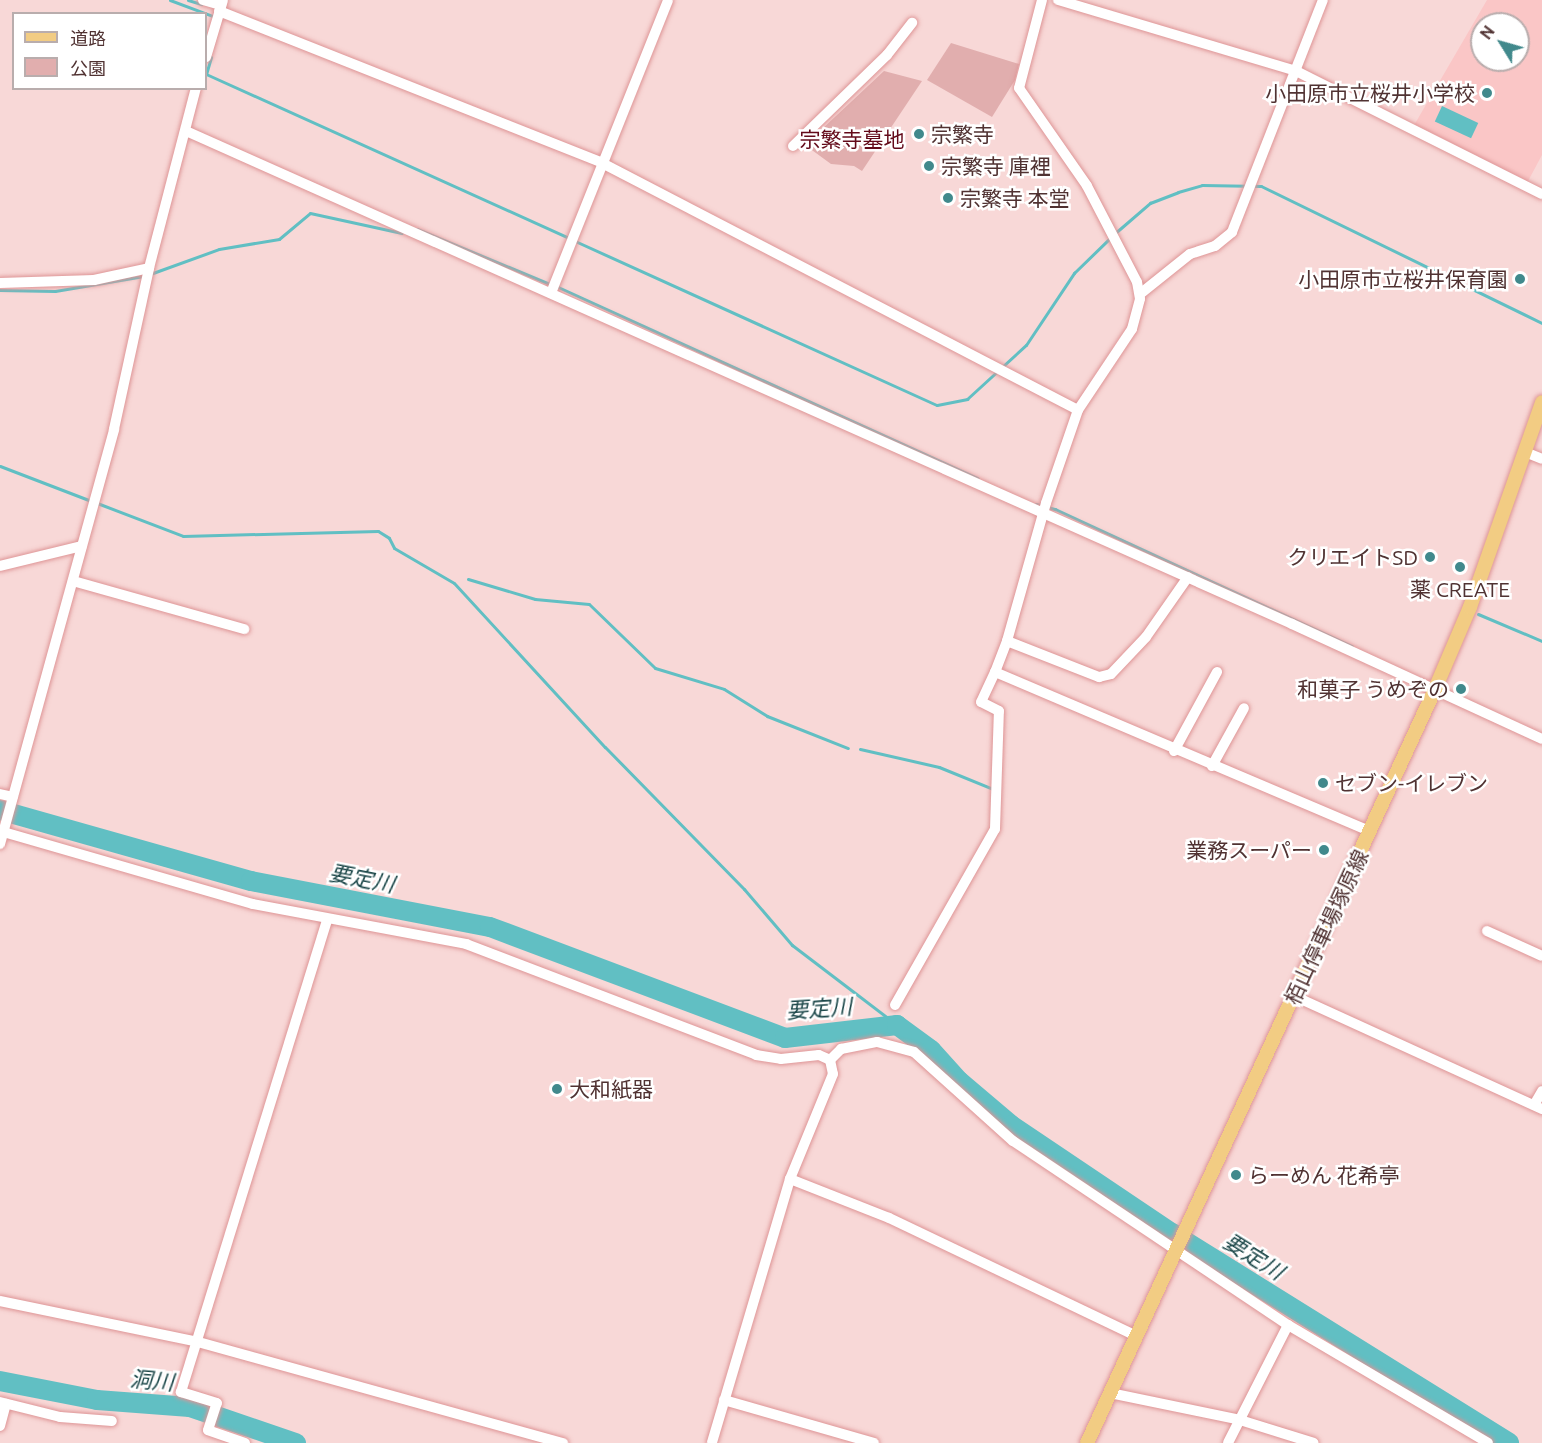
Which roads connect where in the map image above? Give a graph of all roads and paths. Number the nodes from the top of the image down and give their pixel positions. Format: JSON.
{"nodes":[{"id":1,"x":203,"y":0,"type":"edge"},
{"id":2,"x":668,"y":0,"type":"edge"},
{"id":3,"x":1042,"y":0,"type":"edge"},
{"id":4,"x":1058,"y":0,"type":"edge"},
{"id":5,"x":1323,"y":0,"type":"edge"},
{"id":6,"x":220,"y":7,"type":"edge"},
{"id":7,"x":912,"y":23,"type":"dead end"},
{"id":8,"x":207,"y":53,"type":"edge"},
{"id":9,"x":1296,"y":71,"type":"junction"},
{"id":10,"x":196,"y":90,"type":"edge"},
{"id":11,"x":186,"y":131,"type":"junction"},
{"id":12,"x":793,"y":146,"type":"dead end"},
{"id":13,"x":602,"y":163,"type":"junction"},
{"id":14,"x":1542,"y":194,"type":"edge"},
{"id":15,"x":149,"y":272,"type":"junction"},
{"id":16,"x":0,"y":283,"type":"edge"},
{"id":17,"x":551,"y":293,"type":"junction"},
{"id":18,"x":1140,"y":294,"type":"junction"},
{"id":19,"x":1542,"y":402,"type":"edge"},
{"id":20,"x":1078,"y":410,"type":"junction"},
{"id":21,"x":1525,"y":452,"type":"junction"},
{"id":22,"x":1542,"y":459,"type":"edge"},
{"id":23,"x":1044,"y":510,"type":"junction"},
{"id":24,"x":82,"y":546,"type":"junction"},
{"id":25,"x":0,"y":566,"type":"edge"},
{"id":26,"x":1188,"y":577,"type":"junction"},
{"id":27,"x":72,"y":581,"type":"junction"},
{"id":28,"x":244,"y":629,"type":"dead end"},
{"id":29,"x":1007,"y":641,"type":"junction"},
{"id":30,"x":995,"y":672,"type":"junction"},
{"id":31,"x":1217,"y":672,"type":"dead end"},
{"id":32,"x":1435,"y":688,"type":"junction"},
{"id":33,"x":1244,"y":708,"type":"dead end"},
{"id":34,"x":1542,"y":740,"type":"edge"},
{"id":35,"x":1174,"y":751,"type":"junction"},
{"id":36,"x":1212,"y":766,"type":"junction"},
{"id":37,"x":0,"y":794,"type":"edge"},
{"id":38,"x":13,"y":799,"type":"junction"},
{"id":39,"x":3,"y":829,"type":"edge"},
{"id":40,"x":1370,"y":831,"type":"junction"},
{"id":41,"x":0,"y":844,"type":"edge"},
{"id":42,"x":327,"y":921,"type":"junction"},
{"id":43,"x":1487,"y":931,"type":"dead end"},
{"id":44,"x":1542,"y":956,"type":"edge"},
{"id":45,"x":1294,"y":996,"type":"junction"},
{"id":46,"x":895,"y":1005,"type":"dead end"},
{"id":47,"x":830,"y":1060,"type":"junction"},
{"id":48,"x":1542,"y":1091,"type":"edge"},
{"id":49,"x":1538,"y":1107,"type":"edge"},
{"id":50,"x":790,"y":1179,"type":"junction"},
{"id":51,"x":1176,"y":1249,"type":"junction"},
{"id":52,"x":0,"y":1302,"type":"edge"},
{"id":53,"x":1288,"y":1325,"type":"junction"},
{"id":54,"x":1136,"y":1336,"type":"junction"},
{"id":55,"x":198,"y":1342,"type":"junction"},
{"id":56,"x":1110,"y":1393,"type":"junction"},
{"id":57,"x":724,"y":1400,"type":"junction"},
{"id":58,"x":3,"y":1403,"type":"edge"},
{"id":59,"x":1240,"y":1420,"type":"junction"},
{"id":60,"x":112,"y":1421,"type":"dead end"},
{"id":61,"x":0,"y":1426,"type":"edge"},
{"id":62,"x":245,"y":1443,"type":"edge"},
{"id":63,"x":563,"y":1443,"type":"edge"},
{"id":64,"x":712,"y":1443,"type":"edge"},
{"id":65,"x":874,"y":1443,"type":"edge"},
{"id":66,"x":1086,"y":1443,"type":"edge"},
{"id":67,"x":1228,"y":1443,"type":"edge"},
{"id":68,"x":1314,"y":1443,"type":"edge"},
{"id":69,"x":1488,"y":1443,"type":"edge"}],
"edges":[{"from":1,"to":6,"type":"street"},
{"from":2,"to":13,"type":"street"},
{"from":3,"to":18,"type":"street"},
{"from":4,"to":9,"type":"street"},
{"from":5,"to":9,"type":"street"},
{"from":6,"to":8,"type":"street"},
{"from":6,"to":13,"type":"street"},
{"from":7,"to":12,"type":"street"},
{"from":9,"to":14,"type":"street"},
{"from":9,"to":18,"type":"street"},
{"from":10,"to":11,"type":"street"},
{"from":11,"to":15,"type":"street"},
{"from":11,"to":17,"type":"street"},
{"from":13,"to":17,"type":"street"},
{"from":13,"to":20,"type":"street"},
{"from":15,"to":16,"type":"street"},
{"from":15,"to":24,"type":"street"},
{"from":17,"to":23,"type":"street"},
{"from":18,"to":20,"type":"street"},
{"from":19,"to":21,"type":"main road","name":"栢山停車場塚原線"},
{"from":20,"to":23,"type":"street"},
{"from":21,"to":22,"type":"street"},
{"from":21,"to":32,"type":"main road","name":"栢山停車場塚原線"},
{"from":23,"to":26,"type":"street"},
{"from":23,"to":29,"type":"street"},
{"from":24,"to":25,"type":"street"},
{"from":24,"to":27,"type":"street"},
{"from":26,"to":29,"type":"street"},
{"from":26,"to":32,"type":"street"},
{"from":27,"to":28,"type":"street"},
{"from":27,"to":38,"type":"street"},
{"from":29,"to":30,"type":"street"},
{"from":30,"to":35,"type":"street"},
{"from":30,"to":46,"type":"street"},
{"from":31,"to":35,"type":"street"},
{"from":32,"to":34,"type":"street"},
{"from":32,"to":40,"type":"main road","name":"栢山停車場塚原線"},
{"from":33,"to":36,"type":"street"},
{"from":35,"to":36,"type":"street"},
{"from":36,"to":40,"type":"street"},
{"from":37,"to":38,"type":"street"},
{"from":38,"to":39,"type":"street"},
{"from":39,"to":41,"type":"street"},
{"from":39,"to":42,"type":"street"},
{"from":40,"to":45,"type":"main road","name":"栢山停車場塚原線"},
{"from":42,"to":47,"type":"street"},
{"from":42,"to":55,"type":"street"},
{"from":43,"to":44,"type":"street"},
{"from":45,"to":49,"type":"street"},
{"from":45,"to":51,"type":"main road","name":"栢山停車場塚原線"},
{"from":47,"to":50,"type":"street"},
{"from":47,"to":51,"type":"street"},
{"from":48,"to":49,"type":"street"},
{"from":50,"to":54,"type":"street"},
{"from":50,"to":57,"type":"street"},
{"from":51,"to":53,"type":"street"},
{"from":51,"to":54,"type":"main road","name":"栢山停車場塚原線"},
{"from":52,"to":55,"type":"street"},
{"from":53,"to":59,"type":"street"},
{"from":53,"to":69,"type":"street"},
{"from":54,"to":56,"type":"main road","name":"栢山停車場塚原線"},
{"from":55,"to":62,"type":"street"},
{"from":55,"to":63,"type":"street"},
{"from":56,"to":59,"type":"street"},
{"from":56,"to":66,"type":"main road","name":"栢山停車場塚原線"},
{"from":57,"to":64,"type":"street"},
{"from":57,"to":65,"type":"street"},
{"from":58,"to":60,"type":"street"},
{"from":58,"to":61,"type":"street"},
{"from":59,"to":67,"type":"street"},
{"from":59,"to":68,"type":"street"}]}
